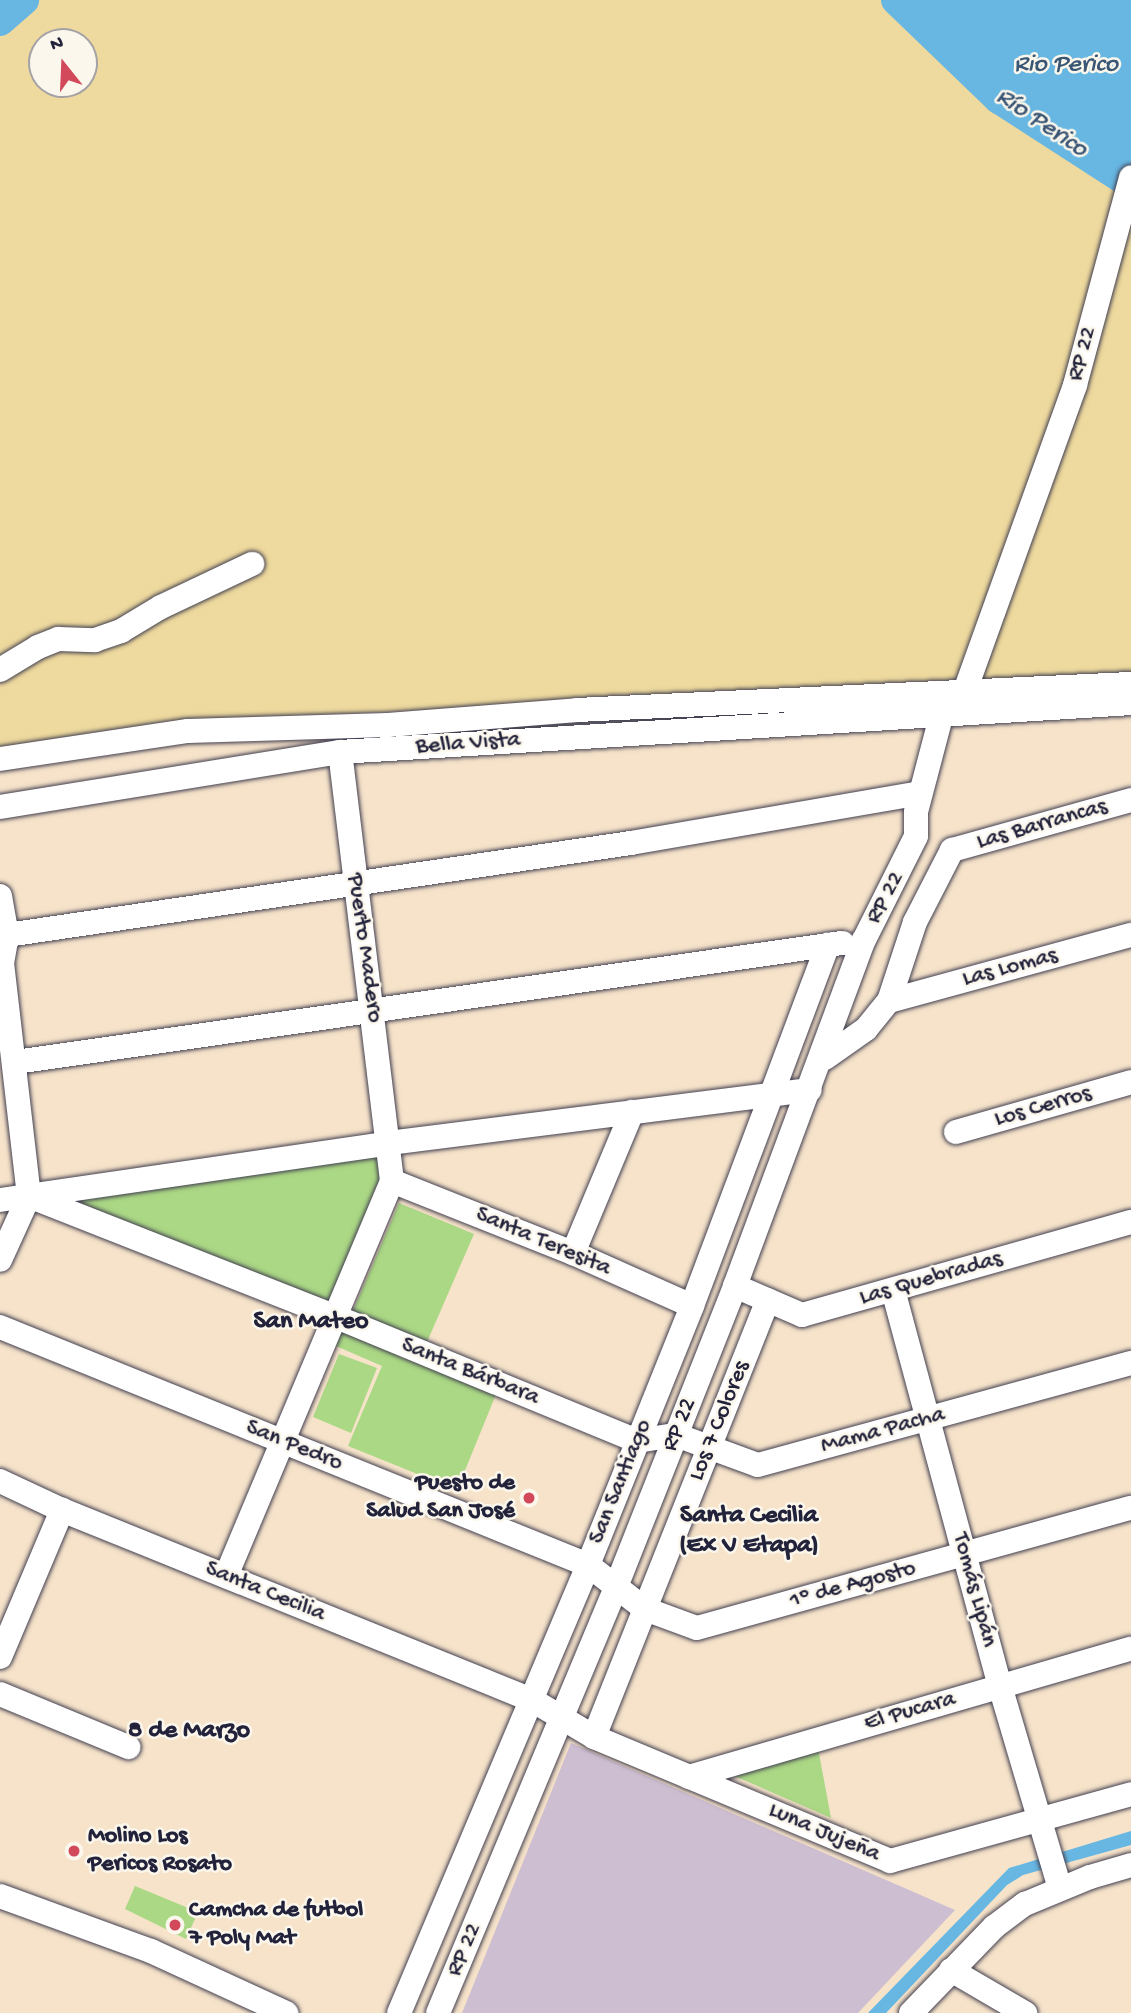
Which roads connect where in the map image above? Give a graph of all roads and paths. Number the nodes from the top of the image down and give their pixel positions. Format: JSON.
{"nodes":[{"id":1,"x":1131,"y":177,"type":"edge"},
{"id":2,"x":251,"y":564,"type":"dead end"},
{"id":3,"x":0,"y":670,"type":"edge"},
{"id":4,"x":1131,"y":684,"type":"edge"},
{"id":5,"x":965,"y":691,"type":"junction"},
{"id":6,"x":1131,"y":703,"type":"edge"},
{"id":7,"x":941,"y":717,"type":"junction"},
{"id":8,"x":340,"y":752,"type":"junction"},
{"id":9,"x":0,"y":759,"type":"edge"},
{"id":10,"x":920,"y":793,"type":"junction"},
{"id":11,"x":1131,"y":800,"type":"edge"},
{"id":12,"x":0,"y":807,"type":"edge"},
{"id":13,"x":355,"y":885,"type":"junction"},
{"id":14,"x":0,"y":896,"type":"edge"},
{"id":15,"x":7,"y":935,"type":"junction"},
{"id":16,"x":1131,"y":935,"type":"edge"},
{"id":17,"x":864,"y":940,"type":"junction"},
{"id":18,"x":828,"y":945,"type":"junction"},
{"id":19,"x":1,"y":963,"type":"edge"},
{"id":20,"x":889,"y":1001,"type":"junction"},
{"id":21,"x":373,"y":1008,"type":"junction"},
{"id":22,"x":825,"y":1058,"type":"dead end"},
{"id":23,"x":16,"y":1062,"type":"junction"},
{"id":24,"x":1131,"y":1082,"type":"edge"},
{"id":25,"x":810,"y":1090,"type":"junction"},
{"id":26,"x":771,"y":1095,"type":"junction"},
{"id":27,"x":632,"y":1112,"type":"junction"},
{"id":28,"x":956,"y":1132,"type":"dead end"},
{"id":29,"x":389,"y":1143,"type":"junction"},
{"id":30,"x":392,"y":1181,"type":"junction"},
{"id":31,"x":29,"y":1196,"type":"junction"},
{"id":32,"x":0,"y":1200,"type":"edge"},
{"id":33,"x":1131,"y":1222,"type":"edge"},
{"id":34,"x":573,"y":1253,"type":"junction"},
{"id":35,"x":0,"y":1260,"type":"edge"},
{"id":36,"x":735,"y":1286,"type":"junction"},
{"id":37,"x":894,"y":1290,"type":"junction"},
{"id":38,"x":768,"y":1300,"type":"junction"},
{"id":39,"x":692,"y":1307,"type":"junction"},
{"id":40,"x":334,"y":1316,"type":"junction"},
{"id":41,"x":0,"y":1328,"type":"edge"},
{"id":42,"x":1131,"y":1363,"type":"edge"},
{"id":43,"x":928,"y":1419,"type":"junction"},
{"id":44,"x":676,"y":1434,"type":"junction"},
{"id":45,"x":638,"y":1441,"type":"junction"},
{"id":46,"x":283,"y":1442,"type":"junction"},
{"id":47,"x":710,"y":1447,"type":"junction"},
{"id":48,"x":0,"y":1481,"type":"edge"},
{"id":49,"x":1131,"y":1508,"type":"edge"},
{"id":50,"x":62,"y":1510,"type":"junction"},
{"id":51,"x":964,"y":1554,"type":"junction"},
{"id":52,"x":588,"y":1565,"type":"junction"},
{"id":53,"x":226,"y":1576,"type":"junction"},
{"id":54,"x":616,"y":1587,"type":"junction"},
{"id":55,"x":645,"y":1609,"type":"junction"},
{"id":56,"x":1131,"y":1649,"type":"edge"},
{"id":57,"x":0,"y":1657,"type":"edge"},
{"id":58,"x":1000,"y":1686,"type":"junction"},
{"id":59,"x":0,"y":1694,"type":"edge"},
{"id":60,"x":531,"y":1700,"type":"junction"},
{"id":61,"x":564,"y":1717,"type":"junction"},
{"id":62,"x":594,"y":1737,"type":"junction"},
{"id":63,"x":128,"y":1747,"type":"dead end"},
{"id":64,"x":689,"y":1777,"type":"junction"},
{"id":65,"x":1131,"y":1794,"type":"edge"},
{"id":66,"x":1042,"y":1831,"type":"junction"},
{"id":67,"x":1125,"y":1871,"type":"edge"},
{"id":68,"x":1057,"y":1880,"type":"junction"},
{"id":69,"x":0,"y":1896,"type":"edge"},
{"id":70,"x":951,"y":1970,"type":"junction"},
{"id":71,"x":286,"y":2013,"type":"edge"},
{"id":72,"x":399,"y":2013,"type":"edge"},
{"id":73,"x":438,"y":2013,"type":"edge"},
{"id":74,"x":911,"y":2013,"type":"edge"},
{"id":75,"x":1025,"y":2013,"type":"edge"}],
"edges":[{"from":1,"to":5,"type":"street","name":"RP 22"},
{"from":2,"to":3,"type":"street"},
{"from":4,"to":5,"type":"street"},
{"from":5,"to":7,"type":"street","name":"RP 22"},
{"from":5,"to":9,"type":"street"},
{"from":6,"to":7,"type":"street","name":"Bella Vista"},
{"from":7,"to":8,"type":"street","name":"Bella Vista"},
{"from":7,"to":10,"type":"street"},
{"from":8,"to":12,"type":"street","name":"Bella Vista"},
{"from":8,"to":13,"type":"street","name":"Puerto Madero"},
{"from":10,"to":13,"type":"street"},
{"from":10,"to":17,"type":"street","name":"RP 22"},
{"from":11,"to":20,"type":"street","name":"Las Barrancas"},
{"from":13,"to":15,"type":"street"},
{"from":13,"to":21,"type":"street","name":"Puerto Madero"},
{"from":14,"to":15,"type":"street"},
{"from":15,"to":19,"type":"street"},
{"from":16,"to":20,"type":"street","name":"Las Lomas"},
{"from":17,"to":18,"type":"street"},
{"from":17,"to":25,"type":"street","name":"RP 22"},
{"from":18,"to":21,"type":"street"},
{"from":18,"to":26,"type":"street","name":"San Santiago"},
{"from":19,"to":23,"type":"street"},
{"from":20,"to":22,"type":"street"},
{"from":21,"to":23,"type":"street"},
{"from":21,"to":29,"type":"street","name":"Puerto Madero"},
{"from":23,"to":31,"type":"street"},
{"from":24,"to":28,"type":"street","name":"Los Cerros"},
{"from":25,"to":26,"type":"street"},
{"from":25,"to":36,"type":"street","name":"RP 22"},
{"from":26,"to":27,"type":"street"},
{"from":26,"to":39,"type":"street","name":"San Santiago"},
{"from":27,"to":29,"type":"street"},
{"from":27,"to":34,"type":"street"},
{"from":29,"to":30,"type":"street","name":"Puerto Madero"},
{"from":29,"to":31,"type":"street"},
{"from":30,"to":34,"type":"street","name":"Santa Teresita"},
{"from":30,"to":40,"type":"street"},
{"from":31,"to":32,"type":"street"},
{"from":31,"to":35,"type":"street"},
{"from":31,"to":40,"type":"street","name":"Santa Bárbara"},
{"from":33,"to":37,"type":"street","name":"Las Quebradas"},
{"from":34,"to":39,"type":"street","name":"Santa Teresita"},
{"from":36,"to":38,"type":"street","name":"Las Quebradas"},
{"from":36,"to":44,"type":"street","name":"RP 22"},
{"from":37,"to":38,"type":"street","name":"Las Quebradas"},
{"from":37,"to":43,"type":"street","name":"Tomás Lipán"},
{"from":38,"to":47,"type":"street","name":"Los 7 Colores"},
{"from":39,"to":45,"type":"street","name":"San Santiago"},
{"from":40,"to":45,"type":"street","name":"Santa Bárbara"},
{"from":40,"to":46,"type":"street"},
{"from":41,"to":46,"type":"street","name":"San Pedro"},
{"from":42,"to":43,"type":"street","name":"Mama Pacha"},
{"from":43,"to":47,"type":"street","name":"Mama Pacha"},
{"from":43,"to":51,"type":"street","name":"Tomás Lipán"},
{"from":44,"to":45,"type":"street"},
{"from":44,"to":47,"type":"street","name":"Mama Pacha"},
{"from":44,"to":54,"type":"street","name":"RP 22"},
{"from":45,"to":52,"type":"street","name":"San Santiago"},
{"from":46,"to":52,"type":"street","name":"San Pedro"},
{"from":46,"to":53,"type":"street"},
{"from":47,"to":55,"type":"street","name":"Los 7 Colores"},
{"from":48,"to":50,"type":"street","name":"Santa Cecilia"},
{"from":49,"to":51,"type":"street","name":"1º de Agosto"},
{"from":50,"to":53,"type":"street","name":"Santa Cecilia"},
{"from":50,"to":57,"type":"street"},
{"from":51,"to":55,"type":"street","name":"1º de Agosto"},
{"from":51,"to":58,"type":"street","name":"Tomás Lipán"},
{"from":52,"to":54,"type":"street","name":"1º de Agosto"},
{"from":52,"to":60,"type":"street","name":"San Santiago"},
{"from":53,"to":60,"type":"street","name":"Santa Cecilia"},
{"from":54,"to":55,"type":"street","name":"1º de Agosto"},
{"from":54,"to":61,"type":"street","name":"RP 22"},
{"from":55,"to":62,"type":"street","name":"Los 7 Colores"},
{"from":56,"to":58,"type":"street","name":"El Pucara"},
{"from":58,"to":64,"type":"street","name":"El Pucara"},
{"from":58,"to":66,"type":"street","name":"Tomás Lipán"},
{"from":59,"to":63,"type":"street"},
{"from":60,"to":61,"type":"street","name":"Luna Jujeña"},
{"from":60,"to":72,"type":"street","name":"San Santiago"},
{"from":61,"to":62,"type":"street","name":"Luna Jujeña"},
{"from":61,"to":73,"type":"street","name":"RP 22"},
{"from":62,"to":64,"type":"street","name":"Luna Jujeña"},
{"from":64,"to":66,"type":"street","name":"Luna Jujeña"},
{"from":65,"to":66,"type":"street","name":"Luna Jujeña"},
{"from":66,"to":68,"type":"street","name":"Tomás Lipán"},
{"from":67,"to":68,"type":"street"},
{"from":68,"to":70,"type":"street"},
{"from":69,"to":71,"type":"street"},
{"from":70,"to":74,"type":"street"},
{"from":70,"to":75,"type":"street"}]}
